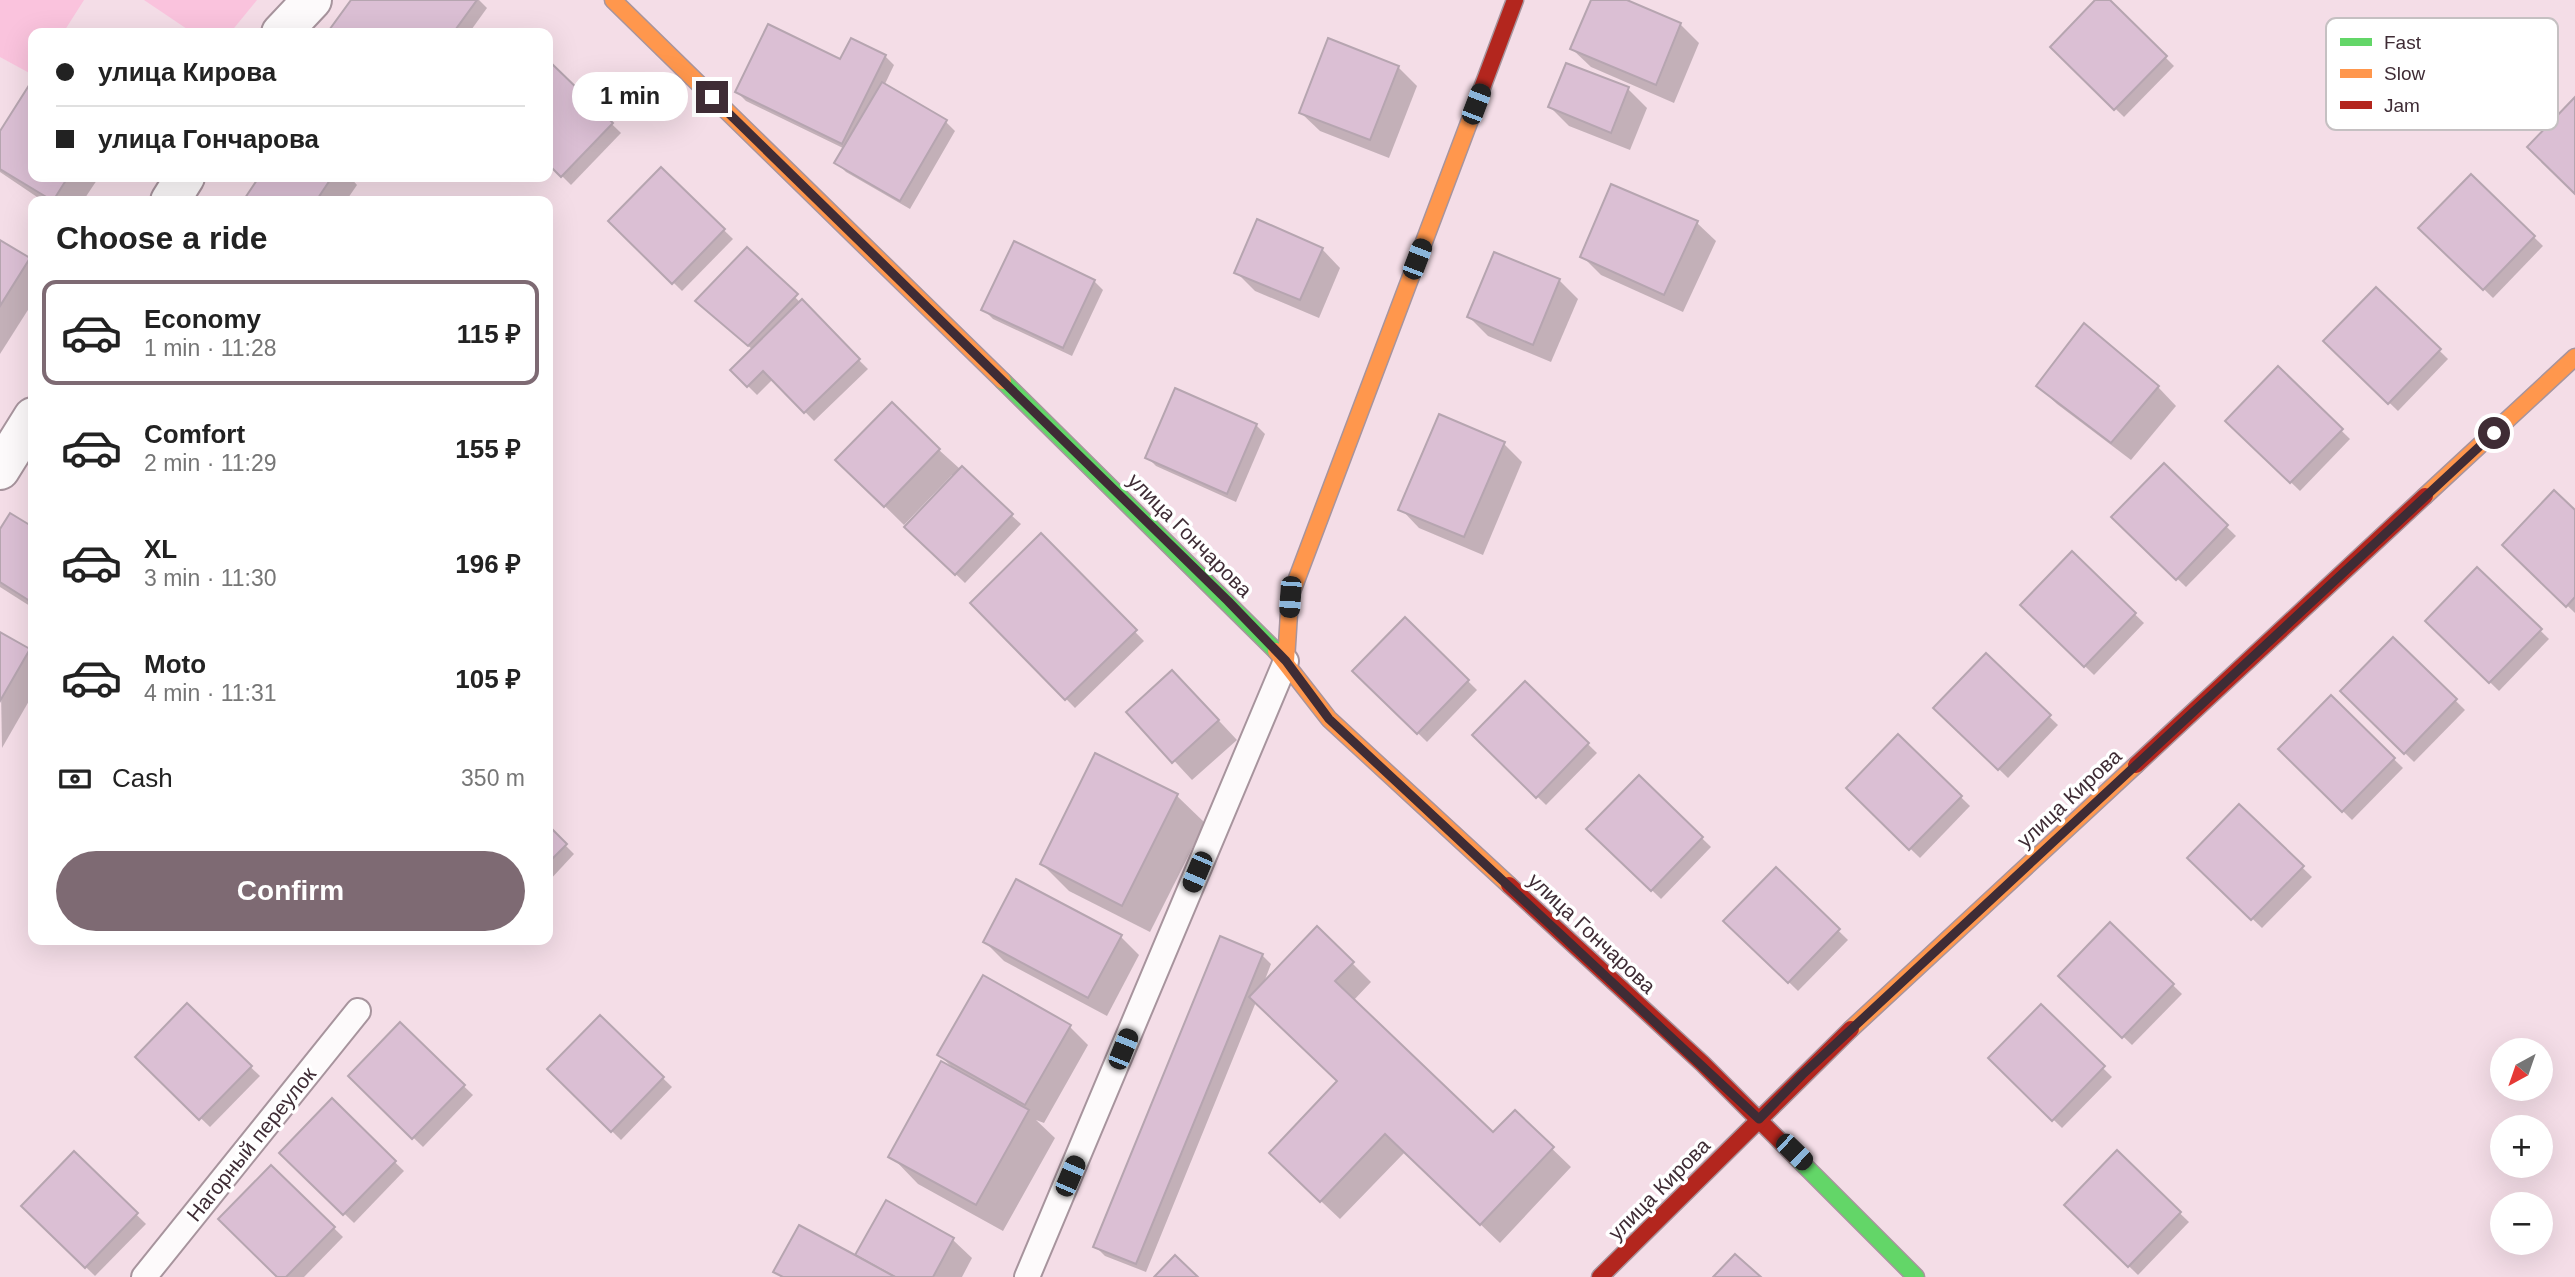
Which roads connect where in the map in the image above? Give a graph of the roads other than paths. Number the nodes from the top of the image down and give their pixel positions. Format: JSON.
{"nodes":[{"id":1,"x":312,"y":0,"type":"edge"},
{"id":2,"x":613,"y":0,"type":"edge"},
{"id":3,"x":1515,"y":0,"type":"edge"},
{"id":4,"x":286,"y":28,"type":"edge"},
{"id":5,"x":2575,"y":357,"type":"edge"},
{"id":6,"x":28,"y":425,"type":"edge"},
{"id":7,"x":0,"y":470,"type":"edge"},
{"id":8,"x":1286,"y":661,"type":"junction"},
{"id":9,"x":358,"y":1012,"type":"dead end"},
{"id":10,"x":1759,"y":1119,"type":"junction"},
{"id":11,"x":144,"y":1277,"type":"edge"},
{"id":12,"x":1027,"y":1277,"type":"edge"},
{"id":13,"x":1600,"y":1277,"type":"edge"},
{"id":14,"x":1916,"y":1277,"type":"edge"}],
"edges":[{"from":1,"to":4,"type":"street"},
{"from":2,"to":8,"type":"street","name":"улица Гончарова"},
{"from":3,"to":8,"type":"street"},
{"from":5,"to":10,"type":"street","name":"улица Кирова"},
{"from":6,"to":7,"type":"street"},
{"from":8,"to":10,"type":"street","name":"улица Гончарова"},
{"from":8,"to":12,"type":"lane"},
{"from":9,"to":11,"type":"lane","name":"Нагорный переулок"},
{"from":10,"to":13,"type":"street","name":"улица Кирова"},
{"from":10,"to":14,"type":"street","name":"улица Гончарова"}]}
